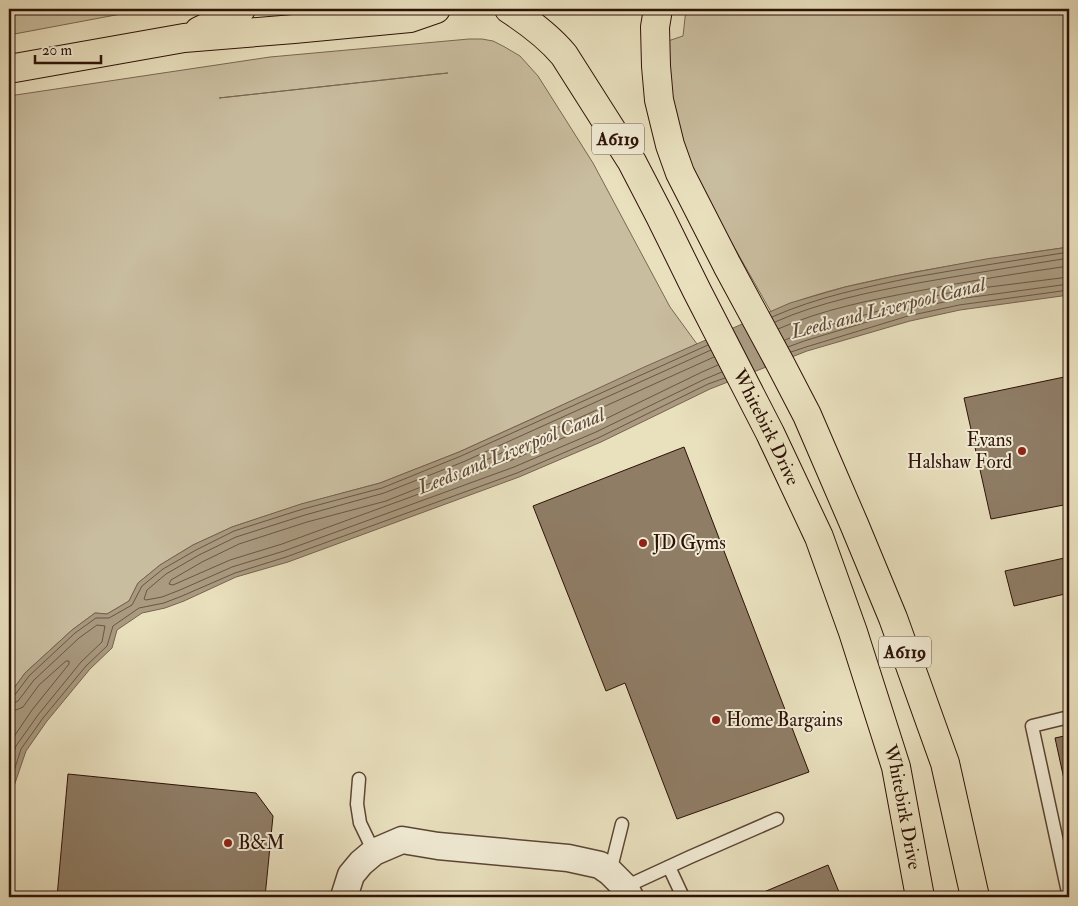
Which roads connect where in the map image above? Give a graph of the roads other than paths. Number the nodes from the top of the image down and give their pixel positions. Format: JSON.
{"nodes":[{"id":1,"x":241,"y":9,"type":"edge"},
{"id":2,"x":436,"y":9,"type":"edge"},
{"id":3,"x":509,"y":9,"type":"edge"},
{"id":4,"x":658,"y":9,"type":"edge"},
{"id":5,"x":184,"y":38,"type":"junction"},
{"id":6,"x":9,"y":69,"type":"edge"},
{"id":7,"x":1069,"y":717,"type":"edge"},
{"id":8,"x":359,"y":779,"type":"dead end"},
{"id":9,"x":778,"y":819,"type":"dead end"},
{"id":10,"x":622,"y":824,"type":"dead end"},
{"id":11,"x":374,"y":852,"type":"junction"},
{"id":12,"x":669,"y":866,"type":"junction"},
{"id":13,"x":622,"y":885,"type":"edge"},
{"id":14,"x":344,"y":897,"type":"edge"},
{"id":15,"x":684,"y":897,"type":"edge"},
{"id":16,"x":920,"y":897,"type":"edge"},
{"id":17,"x":975,"y":897,"type":"edge"},
{"id":18,"x":1069,"y":897,"type":"edge"}],
"edges":[{"from":1,"to":5,"type":"main road"},
{"from":2,"to":5,"type":"main road"},
{"from":3,"to":16,"type":"main road","name":"Whitebirk Drive","number":"A6119"},
{"from":4,"to":17,"type":"main road","number":"A6119"},
{"from":5,"to":6,"type":"main road"},
{"from":7,"to":18,"type":"lane"},
{"from":8,"to":11,"type":"lane"},
{"from":9,"to":12,"type":"lane"},
{"from":10,"to":13,"type":"lane"},
{"from":11,"to":13,"type":"street"},
{"from":11,"to":14,"type":"street"},
{"from":12,"to":13,"type":"lane"},
{"from":12,"to":15,"type":"lane"}]}
